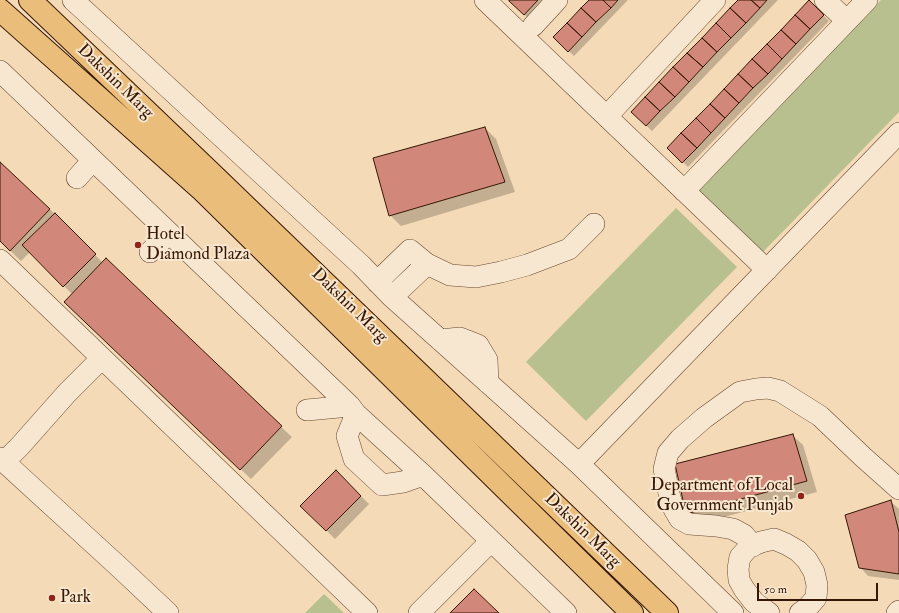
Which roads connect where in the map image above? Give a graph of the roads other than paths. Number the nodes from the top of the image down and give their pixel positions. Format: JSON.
{"nodes":[{"id":1,"x":30,"y":0,"type":"edge"},
{"id":2,"x":73,"y":0,"type":"edge"},
{"id":3,"x":485,"y":0,"type":"edge"},
{"id":4,"x":557,"y":0,"type":"edge"},
{"id":5,"x":715,"y":0,"type":"edge"},
{"id":6,"x":825,"y":0,"type":"edge"},
{"id":7,"x":867,"y":0,"type":"edge"},
{"id":8,"x":0,"y":10,"type":"edge"},
{"id":9,"x":847,"y":20,"type":"junction"},
{"id":10,"x":533,"y":26,"type":"dead end"},
{"id":11,"x":0,"y":71,"type":"edge"},
{"id":12,"x":607,"y":116,"type":"junction"},
{"id":13,"x":899,"y":133,"type":"edge"},
{"id":14,"x":93,"y":160,"type":"junction"},
{"id":15,"x":77,"y":178,"type":"dead end"},
{"id":16,"x":684,"y":191,"type":"junction"},
{"id":17,"x":594,"y":224,"type":"dead end"},
{"id":18,"x":169,"y":233,"type":"junction"},
{"id":19,"x":150,"y":252,"type":"dead end"},
{"id":20,"x":0,"y":260,"type":"edge"},
{"id":21,"x":427,"y":264,"type":"junction"},
{"id":22,"x":767,"y":270,"type":"junction"},
{"id":23,"x":376,"y":282,"type":"junction"},
{"id":24,"x":392,"y":296,"type":"junction"},
{"id":25,"x":102,"y":358,"type":"junction"},
{"id":26,"x":307,"y":410,"type":"dead end"},
{"id":27,"x":353,"y":410,"type":"junction"},
{"id":28,"x":2,"y":460,"type":"edge"},
{"id":29,"x":579,"y":464,"type":"junction"},
{"id":30,"x":423,"y":475,"type":"junction"},
{"id":31,"x":899,"y":490,"type":"edge"},
{"id":32,"x":491,"y":541,"type":"junction"},
{"id":33,"x":753,"y":546,"type":"junction"},
{"id":34,"x":744,"y":589,"type":"junction"},
{"id":35,"x":729,"y":610,"type":"edge"},
{"id":36,"x":899,"y":611,"type":"edge"},
{"id":37,"x":767,"y":612,"type":"edge"},
{"id":38,"x":168,"y":613,"type":"edge"},
{"id":39,"x":368,"y":613,"type":"edge"},
{"id":40,"x":419,"y":613,"type":"edge"},
{"id":41,"x":566,"y":613,"type":"edge"},
{"id":42,"x":632,"y":613,"type":"edge"},
{"id":43,"x":667,"y":613,"type":"edge"},
{"id":44,"x":801,"y":613,"type":"edge"},
{"id":45,"x":897,"y":613,"type":"edge"}],
"edges":[{"from":1,"to":43,"type":"main road","name":"Dakshin Marg"},
{"from":2,"to":23,"type":"street"},
{"from":3,"to":12,"type":"street"},
{"from":4,"to":10,"type":"street"},
{"from":5,"to":12,"type":"street"},
{"from":6,"to":9,"type":"street"},
{"from":7,"to":9,"type":"street"},
{"from":8,"to":42,"type":"main road","name":"Dakshin Marg"},
{"from":9,"to":16,"type":"street"},
{"from":11,"to":14,"type":"street"},
{"from":12,"to":16,"type":"street"},
{"from":13,"to":22,"type":"street"},
{"from":14,"to":15,"type":"street"},
{"from":14,"to":18,"type":"street"},
{"from":16,"to":22,"type":"street"},
{"from":17,"to":21,"type":"street"},
{"from":18,"to":19,"type":"street"},
{"from":18,"to":27,"type":"street"},
{"from":20,"to":25,"type":"street"},
{"from":21,"to":23,"type":"street"},
{"from":21,"to":24,"type":"street"},
{"from":22,"to":29,"type":"street"},
{"from":23,"to":24,"type":"street"},
{"from":24,"to":29,"type":"street"},
{"from":25,"to":28,"type":"street"},
{"from":25,"to":39,"type":"street"},
{"from":26,"to":27,"type":"street"},
{"from":27,"to":30,"type":"street"},
{"from":27,"to":30,"type":"street"},
{"from":28,"to":38,"type":"street"},
{"from":29,"to":35,"type":"street"},
{"from":30,"to":32,"type":"street"},
{"from":31,"to":33,"type":"street"},
{"from":32,"to":40,"type":"street"},
{"from":32,"to":41,"type":"street"},
{"from":33,"to":34,"type":"street"},
{"from":33,"to":44,"type":"street"},
{"from":34,"to":35,"type":"street"},
{"from":34,"to":37,"type":"street"},
{"from":36,"to":45,"type":"street"}]}
